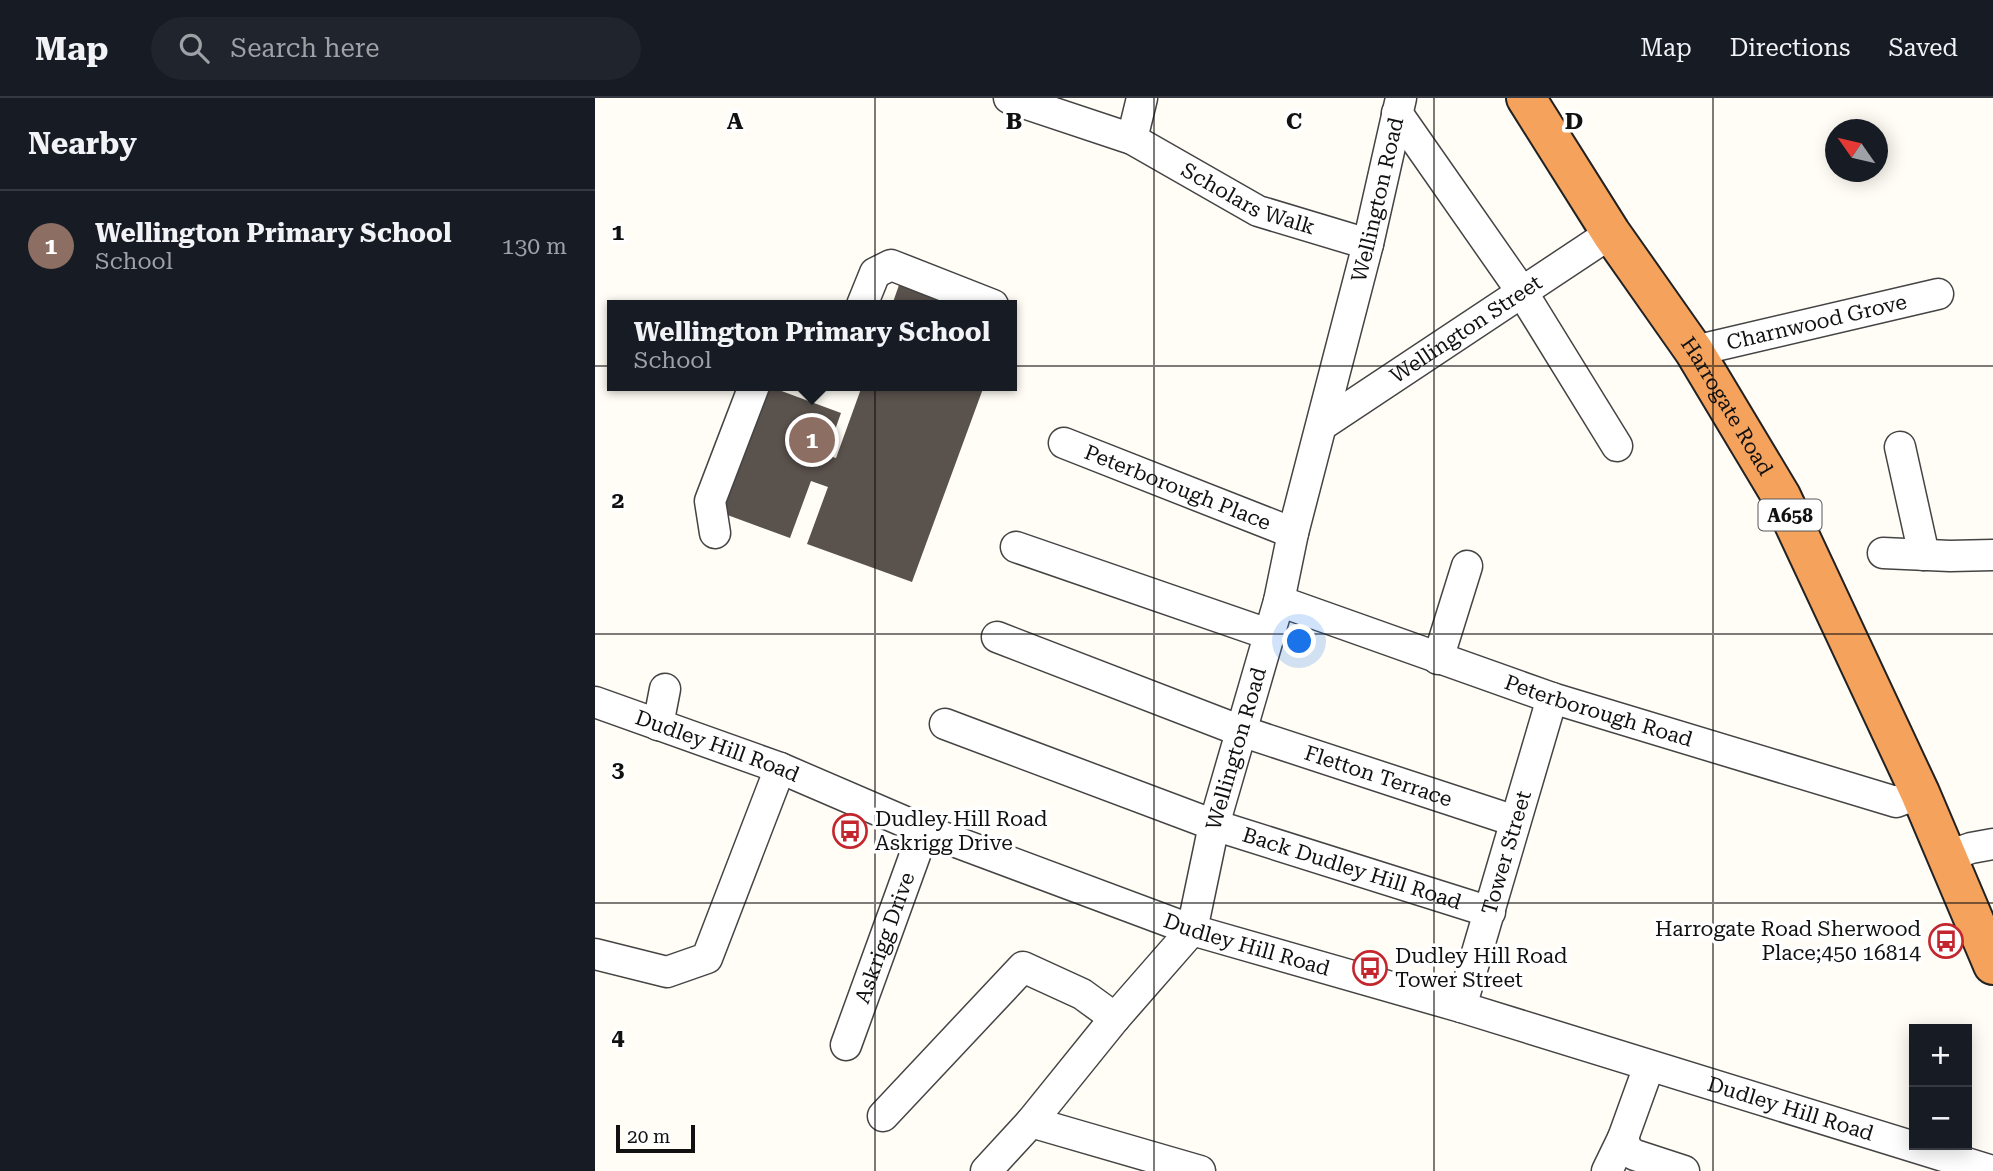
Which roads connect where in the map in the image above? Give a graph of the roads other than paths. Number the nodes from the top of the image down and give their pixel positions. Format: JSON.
{"nodes":[{"id":1,"x":1009,"y":98,"type":"edge"},
{"id":2,"x":1142,"y":98,"type":"edge"},
{"id":3,"x":1527,"y":98,"type":"edge"},
{"id":4,"x":1399,"y":105,"type":"edge"},
{"id":5,"x":1132,"y":139,"type":"junction"},
{"id":6,"x":1611,"y":233,"type":"junction"},
{"id":7,"x":1369,"y":244,"type":"junction"},
{"id":8,"x":1522,"y":292,"type":"junction"},
{"id":9,"x":1938,"y":295,"type":"dead end"},
{"id":10,"x":864,"y":300,"type":"edge"},
{"id":11,"x":980,"y":300,"type":"edge"},
{"id":12,"x":1695,"y":351,"type":"junction"},
{"id":13,"x":752,"y":391,"type":"edge"},
{"id":14,"x":1322,"y":425,"type":"junction"},
{"id":15,"x":1064,"y":443,"type":"dead end"},
{"id":16,"x":1617,"y":446,"type":"dead end"},
{"id":17,"x":1900,"y":447,"type":"dead end"},
{"id":18,"x":715,"y":533,"type":"dead end"},
{"id":19,"x":1293,"y":533,"type":"junction"},
{"id":20,"x":1016,"y":547,"type":"dead end"},
{"id":21,"x":1884,"y":553,"type":"dead end"},
{"id":22,"x":1924,"y":555,"type":"junction"},
{"id":23,"x":1993,"y":555,"type":"edge"},
{"id":24,"x":1467,"y":566,"type":"dead end"},
{"id":25,"x":1279,"y":601,"type":"junction"},
{"id":26,"x":1268,"y":634,"type":"junction"},
{"id":27,"x":997,"y":638,"type":"dead end"},
{"id":28,"x":1438,"y":659,"type":"junction"},
{"id":29,"x":665,"y":689,"type":"dead end"},
{"id":30,"x":1552,"y":698,"type":"junction"},
{"id":31,"x":595,"y":702,"type":"edge"},
{"id":32,"x":945,"y":724,"type":"dead end"},
{"id":33,"x":658,"y":725,"type":"junction"},
{"id":34,"x":1241,"y":731,"type":"junction"},
{"id":35,"x":781,"y":768,"type":"junction"},
{"id":36,"x":1920,"y":793,"type":"junction"},
{"id":37,"x":1515,"y":821,"type":"junction"},
{"id":38,"x":1214,"y":825,"type":"junction"},
{"id":39,"x":924,"y":830,"type":"junction"},
{"id":40,"x":1993,"y":844,"type":"edge"},
{"id":41,"x":1948,"y":856,"type":"junction"},
{"id":42,"x":1490,"y":912,"type":"junction"},
{"id":43,"x":1192,"y":930,"type":"junction"},
{"id":44,"x":595,"y":954,"type":"edge"},
{"id":45,"x":1993,"y":965,"type":"edge"},
{"id":46,"x":1461,"y":1007,"type":"junction"},
{"id":47,"x":1115,"y":1018,"type":"junction"},
{"id":48,"x":846,"y":1045,"type":"dead end"},
{"id":49,"x":1649,"y":1066,"type":"junction"},
{"id":50,"x":883,"y":1116,"type":"dead end"},
{"id":51,"x":1031,"y":1122,"type":"junction"},
{"id":52,"x":1623,"y":1138,"type":"junction"},
{"id":53,"x":1937,"y":1163,"type":"edge"},
{"id":54,"x":986,"y":1171,"type":"edge"},
{"id":55,"x":1200,"y":1171,"type":"edge"},
{"id":56,"x":1607,"y":1171,"type":"edge"},
{"id":57,"x":1684,"y":1171,"type":"edge"},
{"id":58,"x":1992,"y":1171,"type":"edge"}],
"edges":[{"from":1,"to":5,"type":"street","name":"Scholars Walk"},
{"from":2,"to":5,"type":"street"},
{"from":3,"to":6,"type":"highway","name":"Harrogate Road","number":"A658"},
{"from":4,"to":7,"type":"street","name":"Wellington Road"},
{"from":4,"to":8,"type":"street"},
{"from":5,"to":7,"type":"street","name":"Scholars Walk"},
{"from":6,"to":8,"type":"street","name":"Wellington Street"},
{"from":6,"to":12,"type":"highway","name":"Harrogate Road","number":"A658"},
{"from":7,"to":14,"type":"street","name":"Wellington Road"},
{"from":8,"to":14,"type":"street","name":"Wellington Street"},
{"from":8,"to":16,"type":"street"},
{"from":9,"to":12,"type":"street","name":"Charnwood Grove"},
{"from":10,"to":11,"type":"street"},
{"from":12,"to":36,"type":"highway","name":"Harrogate Road","number":"A658"},
{"from":13,"to":18,"type":"street"},
{"from":14,"to":19,"type":"street","name":"Wellington Road"},
{"from":15,"to":19,"type":"street","name":"Peterborough Place"},
{"from":17,"to":22,"type":"street"},
{"from":19,"to":25,"type":"street","name":"Wellington Road"},
{"from":20,"to":26,"type":"street"},
{"from":21,"to":22,"type":"street"},
{"from":22,"to":23,"type":"street"},
{"from":24,"to":28,"type":"street"},
{"from":25,"to":26,"type":"street","name":"Wellington Road"},
{"from":25,"to":28,"type":"street","name":"Peterborough Road"},
{"from":26,"to":34,"type":"street","name":"Wellington Road"},
{"from":27,"to":34,"type":"street","name":"Fletton Terrace"},
{"from":28,"to":30,"type":"street","name":"Peterborough Road"},
{"from":29,"to":33,"type":"street"},
{"from":30,"to":36,"type":"street","name":"Peterborough Road"},
{"from":30,"to":37,"type":"street","name":"Tower Street"},
{"from":31,"to":33,"type":"street","name":"Dudley Hill Road"},
{"from":32,"to":38,"type":"street","name":"Back Dudley Hill Road"},
{"from":33,"to":35,"type":"street","name":"Dudley Hill Road"},
{"from":34,"to":37,"type":"street","name":"Fletton Terrace"},
{"from":34,"to":38,"type":"street","name":"Wellington Road"},
{"from":35,"to":39,"type":"street","name":"Dudley Hill Road"},
{"from":35,"to":44,"type":"street"},
{"from":36,"to":41,"type":"highway","name":"Harrogate Road","number":"A658"},
{"from":37,"to":42,"type":"street","name":"Tower Street"},
{"from":38,"to":42,"type":"street","name":"Back Dudley Hill Road"},
{"from":38,"to":43,"type":"street","name":"Wellington Road"},
{"from":39,"to":43,"type":"street","name":"Dudley Hill Road"},
{"from":39,"to":48,"type":"street","name":"Askrigg Drive"},
{"from":40,"to":41,"type":"street"},
{"from":41,"to":45,"type":"highway","name":"Harrogate Road","number":"A658"},
{"from":42,"to":46,"type":"street","name":"Tower Street"},
{"from":43,"to":46,"type":"street","name":"Dudley Hill Road"},
{"from":43,"to":47,"type":"street","name":"Wellington Road"},
{"from":46,"to":49,"type":"street","name":"Dudley Hill Road"},
{"from":47,"to":50,"type":"street"},
{"from":47,"to":51,"type":"street","name":"Wellington Road"},
{"from":49,"to":52,"type":"street"},
{"from":49,"to":53,"type":"street","name":"Dudley Hill Road"},
{"from":51,"to":54,"type":"street","name":"Wellington Road"},
{"from":51,"to":55,"type":"street"},
{"from":52,"to":56,"type":"street"},
{"from":52,"to":57,"type":"street"},
{"from":53,"to":58,"type":"street","name":"Dudley Hill Road"}]}
